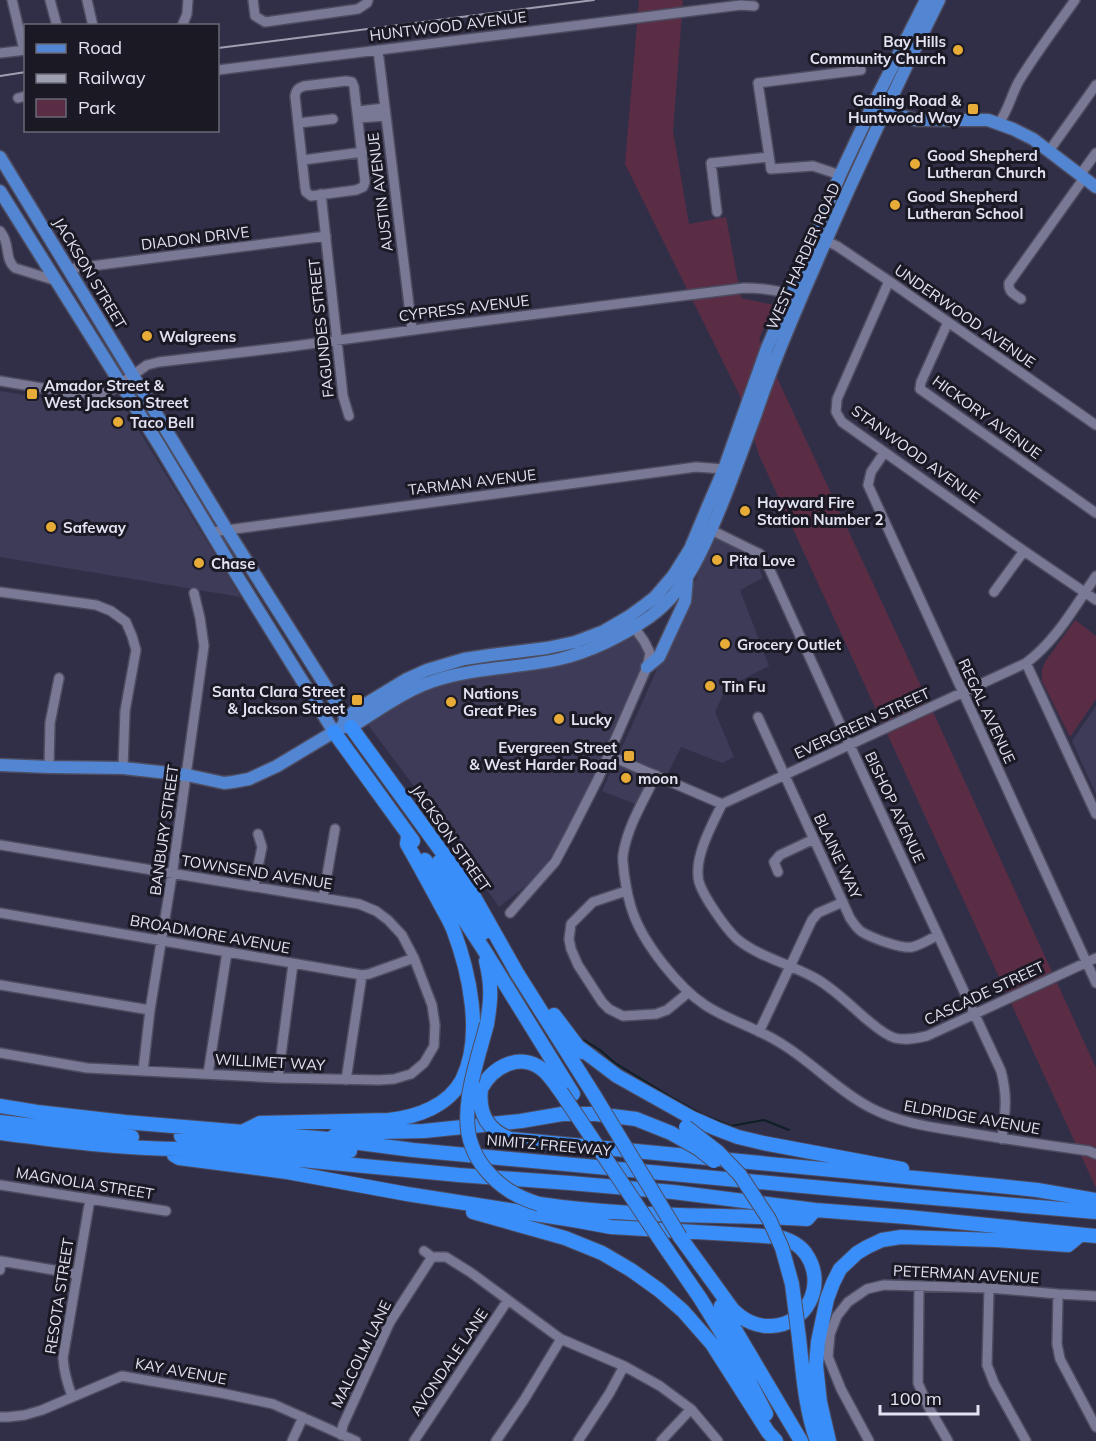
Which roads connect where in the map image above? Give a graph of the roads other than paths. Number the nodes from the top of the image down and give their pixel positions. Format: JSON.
{"nodes":[{"id":1,"x":12,"y":0,"type":"edge"},
{"id":2,"x":50,"y":0,"type":"edge"},
{"id":3,"x":87,"y":0,"type":"edge"},
{"id":4,"x":188,"y":0,"type":"edge"},
{"id":5,"x":253,"y":0,"type":"edge"},
{"id":6,"x":368,"y":0,"type":"edge"},
{"id":7,"x":926,"y":0,"type":"edge"},
{"id":8,"x":939,"y":0,"type":"edge"},
{"id":9,"x":1075,"y":0,"type":"edge"},
{"id":10,"x":754,"y":6,"type":"dead end"},
{"id":11,"x":56,"y":24,"type":"edge"},
{"id":12,"x":93,"y":24,"type":"edge"},
{"id":13,"x":183,"y":24,"type":"edge"},
{"id":14,"x":24,"y":46,"type":"edge"},
{"id":15,"x":24,"y":50,"type":"edge"},
{"id":16,"x":378,"y":50,"type":"junction"},
{"id":17,"x":0,"y":53,"type":"edge"},
{"id":18,"x":219,"y":70,"type":"edge"},
{"id":19,"x":861,"y":70,"type":"dead end"},
{"id":20,"x":1096,"y":85,"type":"edge"},
{"id":21,"x":872,"y":107,"type":"junction"},
{"id":22,"x":385,"y":112,"type":"junction"},
{"id":23,"x":885,"y":112,"type":"junction"},
{"id":24,"x":358,"y":115,"type":"junction"},
{"id":25,"x":333,"y":119,"type":"dead end"},
{"id":26,"x":299,"y":123,"type":"junction"},
{"id":27,"x":999,"y":124,"type":"junction"},
{"id":28,"x":363,"y":152,"type":"junction"},
{"id":29,"x":1049,"y":152,"type":"junction"},
{"id":30,"x":1096,"y":153,"type":"edge"},
{"id":31,"x":0,"y":157,"type":"edge"},
{"id":32,"x":769,"y":158,"type":"junction"},
{"id":33,"x":303,"y":160,"type":"junction"},
{"id":34,"x":840,"y":175,"type":"junction"},
{"id":35,"x":1082,"y":176,"type":"junction"},
{"id":36,"x":1096,"y":187,"type":"edge"},
{"id":37,"x":0,"y":191,"type":"edge"},
{"id":38,"x":321,"y":195,"type":"junction"},
{"id":39,"x":717,"y":212,"type":"dead end"},
{"id":40,"x":0,"y":231,"type":"edge"},
{"id":41,"x":326,"y":236,"type":"junction"},
{"id":42,"x":821,"y":239,"type":"junction"},
{"id":43,"x":44,"y":260,"type":"junction"},
{"id":44,"x":68,"y":270,"type":"junction"},
{"id":45,"x":24,"y":271,"type":"junction"},
{"id":46,"x":57,"y":281,"type":"junction"},
{"id":47,"x":889,"y":281,"type":"junction"},
{"id":48,"x":795,"y":296,"type":"junction"},
{"id":49,"x":1021,"y":299,"type":"dead end"},
{"id":50,"x":948,"y":322,"type":"junction"},
{"id":51,"x":412,"y":330,"type":"junction"},
{"id":52,"x":337,"y":341,"type":"junction"},
{"id":53,"x":132,"y":374,"type":"junction"},
{"id":54,"x":0,"y":381,"type":"edge"},
{"id":55,"x":121,"y":382,"type":"junction"},
{"id":56,"x":350,"y":416,"type":"dead end"},
{"id":57,"x":1096,"y":425,"type":"edge"},
{"id":58,"x":884,"y":453,"type":"junction"},
{"id":59,"x":730,"y":471,"type":"junction"},
{"id":60,"x":1096,"y":513,"type":"edge"},
{"id":61,"x":706,"y":527,"type":"junction"},
{"id":62,"x":227,"y":530,"type":"junction"},
{"id":63,"x":212,"y":532,"type":"junction"},
{"id":64,"x":1024,"y":551,"type":"junction"},
{"id":65,"x":1096,"y":576,"type":"edge"},
{"id":66,"x":687,"y":578,"type":"junction"},
{"id":67,"x":0,"y":592,"type":"edge"},
{"id":68,"x":994,"y":592,"type":"dead end"},
{"id":69,"x":1084,"y":592,"type":"junction"},
{"id":70,"x":194,"y":593,"type":"dead end"},
{"id":71,"x":1096,"y":600,"type":"edge"},
{"id":72,"x":631,"y":622,"type":"junction"},
{"id":73,"x":1026,"y":663,"type":"junction"},
{"id":74,"x":647,"y":667,"type":"junction"},
{"id":75,"x":58,"y":678,"type":"dead end"},
{"id":76,"x":963,"y":693,"type":"junction"},
{"id":77,"x":758,"y":717,"type":"dead end"},
{"id":78,"x":343,"y":726,"type":"junction"},
{"id":79,"x":849,"y":745,"type":"junction"},
{"id":80,"x":608,"y":755,"type":"junction"},
{"id":81,"x":0,"y":765,"type":"edge"},
{"id":82,"x":49,"y":767,"type":"junction"},
{"id":83,"x":123,"y":768,"type":"junction"},
{"id":84,"x":187,"y":775,"type":"junction"},
{"id":85,"x":656,"y":775,"type":"junction"},
{"id":86,"x":784,"y":775,"type":"junction"},
{"id":87,"x":722,"y":804,"type":"junction"},
{"id":88,"x":1096,"y":814,"type":"edge"},
{"id":89,"x":335,"y":830,"type":"dead end"},
{"id":90,"x":258,"y":834,"type":"dead end"},
{"id":91,"x":408,"y":836,"type":"junction"},
{"id":92,"x":814,"y":839,"type":"junction"},
{"id":93,"x":0,"y":845,"type":"edge"},
{"id":94,"x":778,"y":872,"type":"dead end"},
{"id":95,"x":173,"y":873,"type":"junction"},
{"id":96,"x":254,"y":886,"type":"junction"},
{"id":97,"x":626,"y":891,"type":"junction"},
{"id":98,"x":323,"y":898,"type":"junction"},
{"id":99,"x":843,"y":902,"type":"junction"},
{"id":100,"x":0,"y":913,"type":"edge"},
{"id":101,"x":510,"y":913,"type":"dead end"},
{"id":102,"x":938,"y":935,"type":"junction"},
{"id":103,"x":162,"y":941,"type":"junction"},
{"id":104,"x":484,"y":951,"type":"junction"},
{"id":105,"x":227,"y":952,"type":"junction"},
{"id":106,"x":414,"y":958,"type":"junction"},
{"id":107,"x":1091,"y":960,"type":"edge"},
{"id":108,"x":293,"y":964,"type":"junction"},
{"id":109,"x":790,"y":966,"type":"junction"},
{"id":110,"x":517,"y":973,"type":"junction"},
{"id":111,"x":362,"y":975,"type":"junction"},
{"id":112,"x":1096,"y":983,"type":"edge"},
{"id":113,"x":0,"y":985,"type":"edge"},
{"id":114,"x":689,"y":992,"type":"junction"},
{"id":115,"x":150,"y":1010,"type":"junction"},
{"id":116,"x":974,"y":1013,"type":"junction"},
{"id":117,"x":759,"y":1032,"type":"junction"},
{"id":118,"x":576,"y":1045,"type":"junction"},
{"id":119,"x":0,"y":1053,"type":"edge"},
{"id":120,"x":573,"y":1062,"type":"junction"},
{"id":121,"x":143,"y":1071,"type":"junction"},
{"id":122,"x":208,"y":1074,"type":"junction"},
{"id":123,"x":278,"y":1078,"type":"junction"},
{"id":124,"x":346,"y":1080,"type":"junction"},
{"id":125,"x":567,"y":1093,"type":"junction"},
{"id":126,"x":0,"y":1106,"type":"edge"},
{"id":127,"x":0,"y":1115,"type":"edge"},
{"id":128,"x":0,"y":1122,"type":"edge"},
{"id":129,"x":244,"y":1131,"type":"junction"},
{"id":130,"x":0,"y":1133,"type":"edge"},
{"id":131,"x":328,"y":1139,"type":"junction"},
{"id":132,"x":1002,"y":1139,"type":"junction"},
{"id":133,"x":159,"y":1149,"type":"junction"},
{"id":134,"x":185,"y":1149,"type":"junction"},
{"id":135,"x":1096,"y":1154,"type":"edge"},
{"id":136,"x":0,"y":1185,"type":"edge"},
{"id":137,"x":999,"y":1186,"type":"junction"},
{"id":138,"x":750,"y":1191,"type":"junction"},
{"id":139,"x":407,"y":1194,"type":"junction"},
{"id":140,"x":90,"y":1199,"type":"junction"},
{"id":141,"x":1096,"y":1200,"type":"edge"},
{"id":142,"x":815,"y":1210,"type":"junction"},
{"id":143,"x":166,"y":1211,"type":"dead end"},
{"id":144,"x":1096,"y":1212,"type":"edge"},
{"id":145,"x":1096,"y":1222,"type":"edge"},
{"id":146,"x":1080,"y":1235,"type":"junction"},
{"id":147,"x":1096,"y":1236,"type":"edge"},
{"id":148,"x":680,"y":1237,"type":"junction"},
{"id":149,"x":0,"y":1270,"type":"edge"},
{"id":150,"x":76,"y":1274,"type":"junction"},
{"id":151,"x":919,"y":1286,"type":"junction"},
{"id":152,"x":990,"y":1288,"type":"junction"},
{"id":153,"x":1058,"y":1294,"type":"junction"},
{"id":154,"x":1096,"y":1296,"type":"edge"},
{"id":155,"x":508,"y":1300,"type":"junction"},
{"id":156,"x":561,"y":1339,"type":"junction"},
{"id":157,"x":624,"y":1366,"type":"junction"},
{"id":158,"x":72,"y":1396,"type":"junction"},
{"id":159,"x":691,"y":1410,"type":"junction"},
{"id":160,"x":0,"y":1417,"type":"edge"},
{"id":161,"x":303,"y":1417,"type":"junction"},
{"id":162,"x":1096,"y":1427,"type":"edge"},
{"id":163,"x":341,"y":1435,"type":"junction"},
{"id":164,"x":292,"y":1441,"type":"edge"},
{"id":165,"x":356,"y":1441,"type":"edge"},
{"id":166,"x":414,"y":1441,"type":"edge"},
{"id":167,"x":496,"y":1441,"type":"edge"},
{"id":168,"x":578,"y":1441,"type":"edge"},
{"id":169,"x":662,"y":1441,"type":"edge"},
{"id":170,"x":718,"y":1441,"type":"edge"},
{"id":171,"x":778,"y":1441,"type":"edge"},
{"id":172,"x":801,"y":1441,"type":"edge"},
{"id":173,"x":817,"y":1441,"type":"edge"},
{"id":174,"x":829,"y":1441,"type":"edge"},
{"id":175,"x":869,"y":1441,"type":"edge"},
{"id":176,"x":948,"y":1441,"type":"edge"},
{"id":177,"x":1026,"y":1441,"type":"edge"}],
"edges":[{"from":1,"to":14,"type":"street"},
{"from":2,"to":11,"type":"street"},
{"from":3,"to":12,"type":"street"},
{"from":4,"to":13,"type":"street"},
{"from":5,"to":6,"type":"street"},
{"from":7,"to":21,"type":"main road","name":"WEST HARDER ROAD"},
{"from":8,"to":23,"type":"main road","name":"WEST HARDER ROAD"},
{"from":9,"to":27,"type":"street"},
{"from":10,"to":16,"type":"street","name":"HUNTWOOD AVENUE"},
{"from":15,"to":17,"type":"street"},
{"from":16,"to":18,"type":"street","name":"HUNTWOOD AVENUE"},
{"from":16,"to":22,"type":"street","name":"AUSTIN AVENUE"},
{"from":19,"to":32,"type":"street"},
{"from":20,"to":29,"type":"street"},
{"from":21,"to":23,"type":"main road"},
{"from":21,"to":34,"type":"main road","name":"WEST HARDER ROAD"},
{"from":22,"to":24,"type":"street"},
{"from":22,"to":51,"type":"street","name":"AUSTIN AVENUE"},
{"from":23,"to":27,"type":"main road"},
{"from":23,"to":42,"type":"main road","name":"WEST HARDER ROAD"},
{"from":24,"to":26,"type":"street"},
{"from":24,"to":28,"type":"street"},
{"from":25,"to":26,"type":"street"},
{"from":26,"to":33,"type":"street"},
{"from":27,"to":29,"type":"main road"},
{"from":28,"to":33,"type":"street"},
{"from":28,"to":38,"type":"street"},
{"from":29,"to":35,"type":"main road"},
{"from":30,"to":35,"type":"street"},
{"from":31,"to":44,"type":"main road","name":"JACKSON STREET"},
{"from":32,"to":34,"type":"street"},
{"from":32,"to":39,"type":"street"},
{"from":33,"to":38,"type":"street"},
{"from":34,"to":42,"type":"main road","name":"WEST HARDER ROAD"},
{"from":35,"to":36,"type":"main road"},
{"from":35,"to":49,"type":"street"},
{"from":37,"to":43,"type":"main road","name":"JACKSON STREET"},
{"from":38,"to":41,"type":"street","name":"FAGUNDES STREET"},
{"from":40,"to":45,"type":"street"},
{"from":41,"to":44,"type":"street","name":"DIADON DRIVE"},
{"from":41,"to":52,"type":"street","name":"FAGUNDES STREET"},
{"from":42,"to":47,"type":"street","name":"UNDERWOOD AVENUE"},
{"from":42,"to":48,"type":"main road","name":"WEST HARDER ROAD"},
{"from":43,"to":44,"type":"main road"},
{"from":43,"to":45,"type":"street"},
{"from":43,"to":46,"type":"main road","name":"JACKSON STREET"},
{"from":44,"to":53,"type":"main road","name":"JACKSON STREET"},
{"from":45,"to":46,"type":"street"},
{"from":46,"to":55,"type":"main road","name":"JACKSON STREET"},
{"from":47,"to":50,"type":"street","name":"UNDERWOOD AVENUE"},
{"from":47,"to":58,"type":"street","name":"STANWOOD AVENUE"},
{"from":48,"to":51,"type":"street","name":"CYPRESS AVENUE"},
{"from":48,"to":59,"type":"main road","name":"WEST HARDER ROAD"},
{"from":50,"to":57,"type":"street","name":"UNDERWOOD AVENUE"},
{"from":50,"to":60,"type":"street","name":"HICKORY AVENUE"},
{"from":51,"to":52,"type":"street","name":"CYPRESS AVENUE"},
{"from":52,"to":53,"type":"street","name":"CYPRESS AVENUE"},
{"from":52,"to":56,"type":"street","name":"FAGUNDES STREET"},
{"from":53,"to":55,"type":"street","name":"CYPRESS AVENUE"},
{"from":53,"to":62,"type":"main road","name":"JACKSON STREET"},
{"from":54,"to":55,"type":"street","name":"CYPRESS AVENUE"},
{"from":55,"to":63,"type":"main road","name":"JACKSON STREET"},
{"from":58,"to":64,"type":"street","name":"STANWOOD AVENUE"},
{"from":58,"to":76,"type":"street","name":"REGAL AVENUE"},
{"from":59,"to":61,"type":"main road","name":"WEST HARDER ROAD"},
{"from":59,"to":62,"type":"street","name":"TARMAN AVENUE"},
{"from":61,"to":66,"type":"main road"},
{"from":61,"to":72,"type":"main road"},
{"from":61,"to":79,"type":"street","name":"BISHOP AVENUE"},
{"from":62,"to":63,"type":"street","name":"TARMAN AVENUE"},
{"from":62,"to":78,"type":"main road","name":"JACKSON STREET"},
{"from":63,"to":78,"type":"main road","name":"JACKSON STREET"},
{"from":64,"to":68,"type":"street"},
{"from":64,"to":69,"type":"street","name":"STANWOOD AVENUE"},
{"from":65,"to":69,"type":"street","name":"EVERGREEN STREET"},
{"from":66,"to":72,"type":"main road"},
{"from":66,"to":74,"type":"main road"},
{"from":67,"to":83,"type":"street"},
{"from":69,"to":71,"type":"street","name":"STANWOOD AVENUE"},
{"from":69,"to":73,"type":"street","name":"EVERGREEN STREET"},
{"from":70,"to":84,"type":"street","name":"BANBURY STREET"},
{"from":72,"to":74,"type":"street"},
{"from":72,"to":78,"type":"main road"},
{"from":73,"to":76,"type":"street","name":"EVERGREEN STREET"},
{"from":73,"to":88,"type":"street"},
{"from":74,"to":80,"type":"street"},
{"from":75,"to":82,"type":"street"},
{"from":76,"to":79,"type":"street","name":"EVERGREEN STREET"},
{"from":76,"to":107,"type":"street","name":"REGAL AVENUE"},
{"from":77,"to":86,"type":"street","name":"BLAINE WAY"},
{"from":78,"to":84,"type":"main road"},
{"from":78,"to":91,"type":"highway"},
{"from":78,"to":110,"type":"highway","name":"JACKSON STREET"},
{"from":78,"to":120,"type":"highway"},
{"from":79,"to":86,"type":"street","name":"EVERGREEN STREET"},
{"from":79,"to":102,"type":"street","name":"BISHOP AVENUE"},
{"from":80,"to":85,"type":"street"},
{"from":80,"to":101,"type":"street"},
{"from":81,"to":82,"type":"main road"},
{"from":82,"to":83,"type":"main road"},
{"from":83,"to":84,"type":"main road"},
{"from":84,"to":95,"type":"street","name":"BANBURY STREET"},
{"from":85,"to":87,"type":"street"},
{"from":85,"to":97,"type":"street","name":"ELDRIDGE AVENUE"},
{"from":86,"to":87,"type":"street","name":"EVERGREEN STREET"},
{"from":86,"to":92,"type":"street","name":"BLAINE WAY"},
{"from":87,"to":109,"type":"street","name":"CASCADE STREET"},
{"from":89,"to":98,"type":"street"},
{"from":90,"to":96,"type":"street"},
{"from":91,"to":104,"type":"highway"},
{"from":91,"to":129,"type":"highway"},
{"from":92,"to":94,"type":"street"},
{"from":92,"to":99,"type":"street","name":"BLAINE WAY"},
{"from":93,"to":95,"type":"street","name":"TOWNSEND AVENUE"},
{"from":95,"to":96,"type":"street","name":"TOWNSEND AVENUE"},
{"from":95,"to":103,"type":"street","name":"BANBURY STREET"},
{"from":96,"to":98,"type":"street","name":"TOWNSEND AVENUE"},
{"from":97,"to":114,"type":"street","name":"ELDRIDGE AVENUE"},
{"from":97,"to":114,"type":"street"},
{"from":98,"to":106,"type":"street","name":"TOWNSEND AVENUE"},
{"from":99,"to":102,"type":"street","name":"BLAINE WAY"},
{"from":99,"to":109,"type":"street"},
{"from":100,"to":103,"type":"street","name":"BROADMORE AVENUE"},
{"from":102,"to":116,"type":"street","name":"BISHOP AVENUE"},
{"from":103,"to":105,"type":"street","name":"BROADMORE AVENUE"},
{"from":103,"to":115,"type":"street","name":"BANBURY STREET"},
{"from":104,"to":125,"type":"highway"},
{"from":104,"to":142,"type":"highway","bridge":true},
{"from":105,"to":108,"type":"street","name":"BROADMORE AVENUE"},
{"from":105,"to":122,"type":"street"},
{"from":106,"to":111,"type":"street","name":"BROADMORE AVENUE"},
{"from":106,"to":124,"type":"street","name":"WILLIMET WAY"},
{"from":107,"to":112,"type":"street","name":"REGAL AVENUE"},
{"from":107,"to":116,"type":"street","name":"CASCADE STREET"},
{"from":108,"to":111,"type":"street","name":"BROADMORE AVENUE"},
{"from":108,"to":123,"type":"street"},
{"from":109,"to":116,"type":"street","name":"CASCADE STREET"},
{"from":109,"to":117,"type":"street"},
{"from":110,"to":118,"type":"highway"},
{"from":110,"to":120,"type":"highway"},
{"from":111,"to":124,"type":"street"},
{"from":113,"to":115,"type":"street"},
{"from":114,"to":117,"type":"street","name":"ELDRIDGE AVENUE"},
{"from":115,"to":121,"type":"street","name":"BANBURY STREET"},
{"from":116,"to":132,"type":"street","name":"BISHOP AVENUE"},
{"from":117,"to":132,"type":"street","name":"ELDRIDGE AVENUE"},
{"from":118,"to":137,"type":"highway"},
{"from":118,"to":138,"type":"highway","bridge":true},
{"from":119,"to":121,"type":"street","name":"WILLIMET WAY"},
{"from":120,"to":148,"type":"highway","bridge":true},
{"from":121,"to":122,"type":"street","name":"WILLIMET WAY"},
{"from":122,"to":123,"type":"street","name":"WILLIMET WAY"},
{"from":123,"to":124,"type":"street","name":"WILLIMET WAY"},
{"from":125,"to":137,"type":"highway","bridge":true},
{"from":125,"to":171,"type":"highway","bridge":true},
{"from":126,"to":129,"type":"highway","name":"NIMITZ FREEWAY"},
{"from":127,"to":145,"type":"highway"},
{"from":128,"to":134,"type":"highway"},
{"from":129,"to":131,"type":"highway","name":"NIMITZ FREEWAY"},
{"from":130,"to":133,"type":"highway"},
{"from":131,"to":138,"type":"highway","bridge":true},
{"from":131,"to":144,"type":"highway","name":"NIMITZ FREEWAY"},
{"from":132,"to":135,"type":"street","name":"ELDRIDGE AVENUE"},
{"from":133,"to":134,"type":"highway"},
{"from":133,"to":139,"type":"highway"},
{"from":134,"to":142,"type":"highway"},
{"from":136,"to":140,"type":"street","name":"MAGNOLIA STREET"},
{"from":137,"to":141,"type":"highway"},
{"from":138,"to":173,"type":"highway","bridge":true},
{"from":139,"to":148,"type":"highway"},
{"from":139,"to":171,"type":"highway"},
{"from":140,"to":143,"type":"street","name":"MAGNOLIA STREET"},
{"from":140,"to":150,"type":"street","name":"RESOTA STREET"},
{"from":142,"to":146,"type":"highway"},
{"from":146,"to":147,"type":"highway"},
{"from":146,"to":174,"type":"highway"},
{"from":148,"to":172,"type":"highway"},
{"from":149,"to":150,"type":"street"},
{"from":150,"to":158,"type":"street","name":"RESOTA STREET"},
{"from":151,"to":152,"type":"street","name":"PETERMAN AVENUE"},
{"from":151,"to":175,"type":"street","name":"PETERMAN AVENUE"},
{"from":151,"to":176,"type":"street"},
{"from":152,"to":153,"type":"street","name":"PETERMAN AVENUE"},
{"from":152,"to":177,"type":"street"},
{"from":153,"to":154,"type":"street","name":"PETERMAN AVENUE"},
{"from":153,"to":162,"type":"street"},
{"from":155,"to":156,"type":"street"},
{"from":155,"to":163,"type":"street","name":"MALCOLM LANE"},
{"from":155,"to":166,"type":"street","name":"AVONDALE LANE"},
{"from":156,"to":157,"type":"street"},
{"from":156,"to":167,"type":"street"},
{"from":157,"to":159,"type":"street"},
{"from":157,"to":168,"type":"street"},
{"from":158,"to":160,"type":"street","name":"KAY AVENUE"},
{"from":158,"to":161,"type":"street","name":"KAY AVENUE"},
{"from":159,"to":169,"type":"street"},
{"from":159,"to":170,"type":"street"},
{"from":161,"to":163,"type":"street","name":"KAY AVENUE"},
{"from":161,"to":164,"type":"street"},
{"from":163,"to":165,"type":"street","name":"KAY AVENUE"}]}
